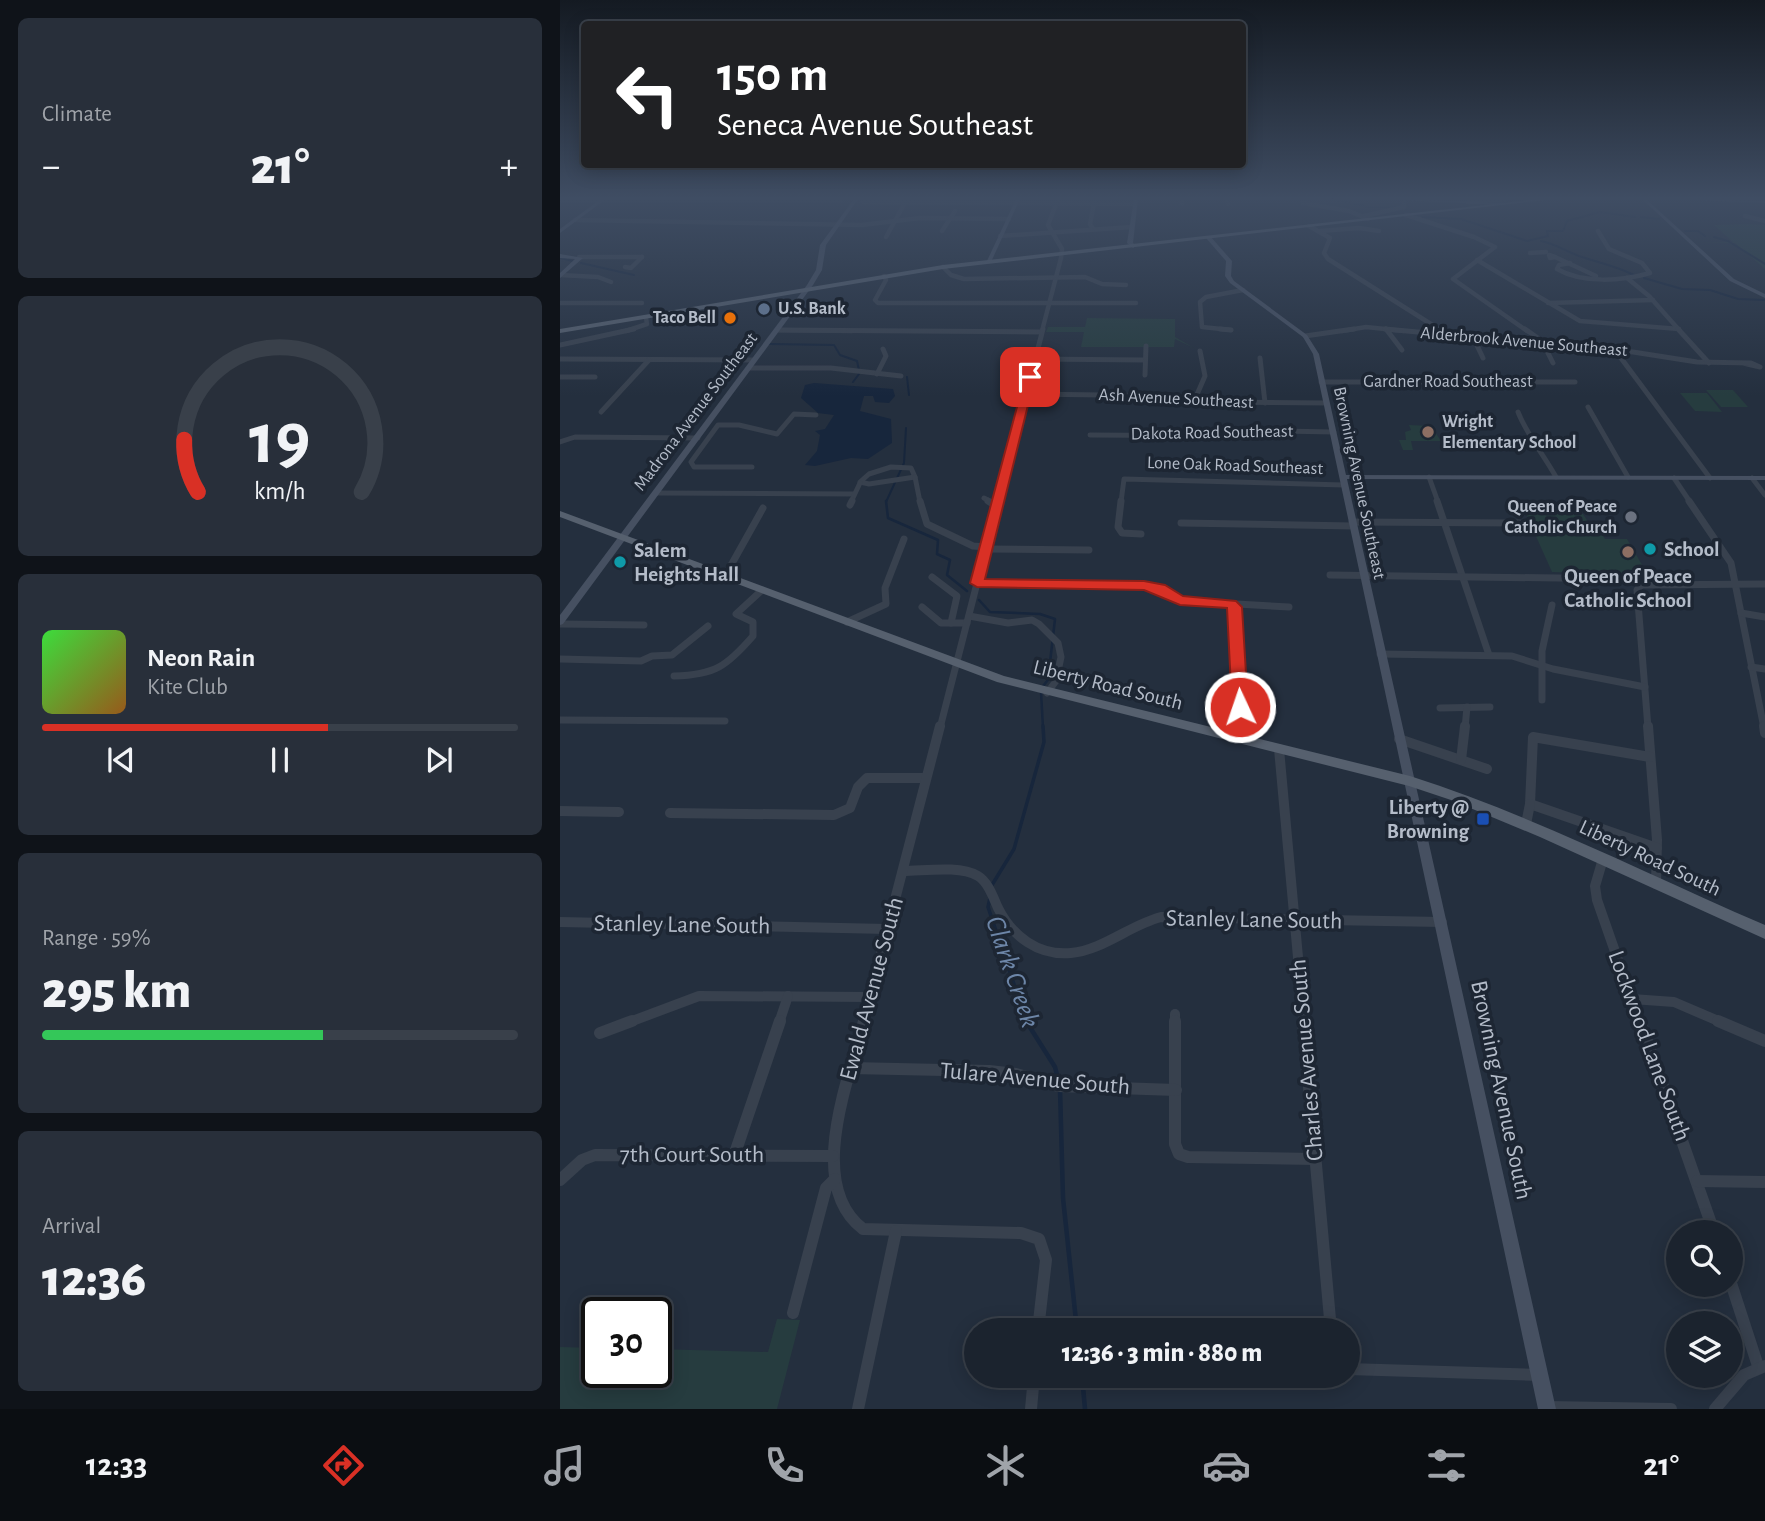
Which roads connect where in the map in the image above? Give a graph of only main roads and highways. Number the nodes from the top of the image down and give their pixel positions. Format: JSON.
{"nodes":[{"id":1,"x":963,"y":265,"type":"edge"},
{"id":2,"x":815,"y":278,"type":"road end"},
{"id":3,"x":836,"y":284,"type":"junction"},
{"id":4,"x":560,"y":331,"type":"edge"},
{"id":5,"x":560,"y":514,"type":"edge"},
{"id":6,"x":1765,"y":932,"type":"edge"}],
"edges":[{"from":1,"to":3,"type":"main road"},
{"from":2,"to":3,"type":"main road"},
{"from":3,"to":4,"type":"main road"},
{"from":5,"to":6,"type":"main road","name":"Liberty Road South"}]}
